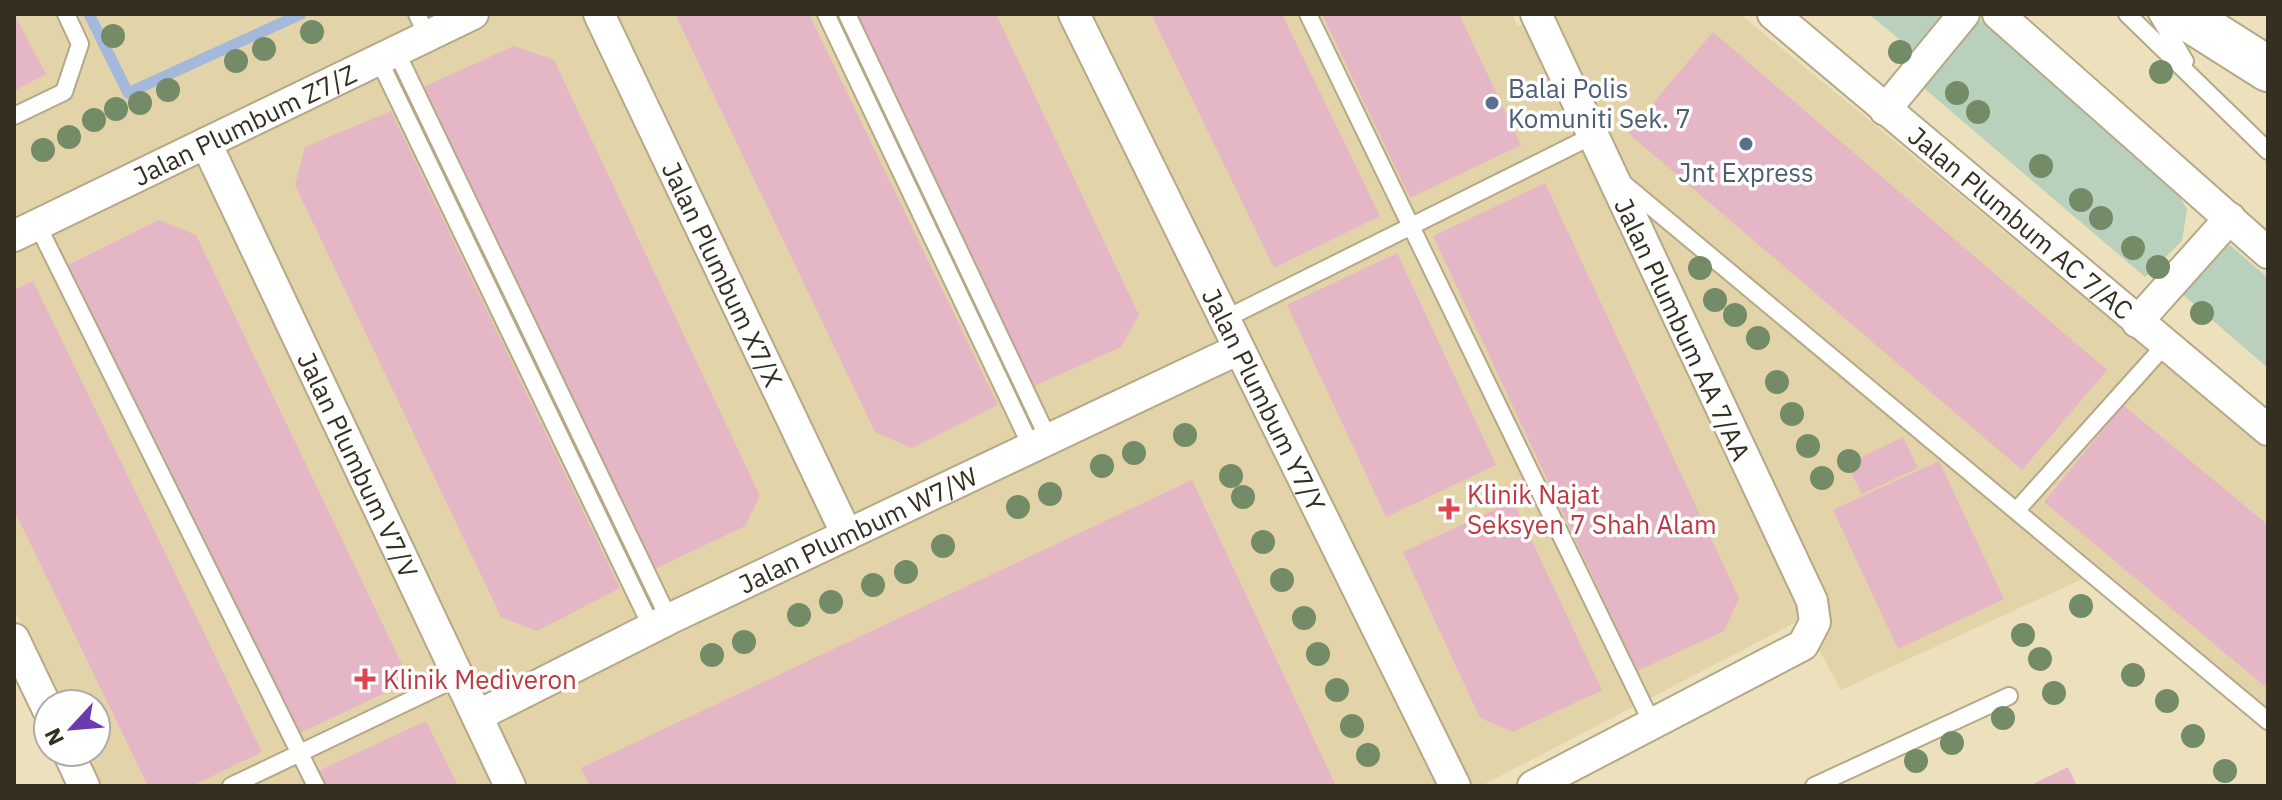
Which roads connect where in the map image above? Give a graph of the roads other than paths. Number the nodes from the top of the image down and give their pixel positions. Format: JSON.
{"nodes":[{"id":1,"x":66,"y":14,"type":"edge"},
{"id":2,"x":473,"y":14,"type":"edge"},
{"id":3,"x":599,"y":14,"type":"edge"},
{"id":4,"x":826,"y":14,"type":"edge"},
{"id":5,"x":847,"y":14,"type":"edge"},
{"id":6,"x":1074,"y":14,"type":"edge"},
{"id":7,"x":1308,"y":14,"type":"edge"},
{"id":8,"x":1536,"y":14,"type":"edge"},
{"id":9,"x":1773,"y":14,"type":"edge"},
{"id":10,"x":1964,"y":14,"type":"edge"},
{"id":11,"x":1998,"y":14,"type":"edge"},
{"id":12,"x":2127,"y":14,"type":"edge"},
{"id":13,"x":2157,"y":14,"type":"edge"},
{"id":14,"x":2181,"y":14,"type":"edge"},
{"id":15,"x":422,"y":25,"type":"edge"},
{"id":16,"x":387,"y":56,"type":"junction"},
{"id":17,"x":2268,"y":69,"type":"edge"},
{"id":18,"x":2196,"y":80,"type":"junction"},
{"id":19,"x":1885,"y":110,"type":"junction"},
{"id":20,"x":14,"y":116,"type":"edge"},
{"id":21,"x":1592,"y":136,"type":"junction"},
{"id":22,"x":206,"y":143,"type":"junction"},
{"id":23,"x":2268,"y":151,"type":"edge"},
{"id":24,"x":1608,"y":171,"type":"junction"},
{"id":25,"x":2230,"y":218,"type":"junction"},
{"id":26,"x":1412,"y":228,"type":"junction"},
{"id":27,"x":26,"y":230,"type":"edge"},
{"id":28,"x":2268,"y":253,"type":"edge"},
{"id":29,"x":1225,"y":319,"type":"junction"},
{"id":30,"x":2137,"y":322,"type":"junction"},
{"id":31,"x":2165,"y":345,"type":"junction"},
{"id":32,"x":1239,"y":349,"type":"junction"},
{"id":33,"x":2268,"y":430,"type":"edge"},
{"id":34,"x":1041,"y":444,"type":"junction"},
{"id":35,"x":2016,"y":511,"type":"junction"},
{"id":36,"x":847,"y":535,"type":"junction"},
{"id":37,"x":660,"y":623,"type":"junction"},
{"id":38,"x":14,"y":639,"type":"edge"},
{"id":39,"x":459,"y":677,"type":"junction"},
{"id":40,"x":37,"y":688,"type":"edge"},
{"id":41,"x":2009,"y":696,"type":"dead end"},
{"id":42,"x":477,"y":716,"type":"junction"},
{"id":43,"x":2268,"y":721,"type":"edge"},
{"id":44,"x":1653,"y":725,"type":"junction"},
{"id":45,"x":301,"y":753,"type":"junction"},
{"id":46,"x":231,"y":786,"type":"edge"},
{"id":47,"x":316,"y":786,"type":"edge"},
{"id":48,"x":510,"y":786,"type":"edge"},
{"id":49,"x":1455,"y":786,"type":"edge"},
{"id":50,"x":1533,"y":786,"type":"edge"},
{"id":51,"x":1814,"y":786,"type":"edge"}],
"edges":[{"from":1,"to":20,"type":"lane"},
{"from":2,"to":15,"type":"street","name":"Jalan Plumbum Z7/Z"},
{"from":3,"to":36,"type":"street","name":"Jalan Plumbum X7/X"},
{"from":4,"to":34,"type":"lane"},
{"from":5,"to":34,"type":"lane"},
{"from":6,"to":29,"type":"street","name":"Jalan Plumbum Y7/Y"},
{"from":7,"to":26,"type":"lane"},
{"from":8,"to":21,"type":"street","name":"Jalan Plumbum AA 7/AA"},
{"from":9,"to":19,"type":"street","name":"Jalan Plumbum AC 7/AC"},
{"from":10,"to":19,"type":"street"},
{"from":11,"to":25,"type":"street"},
{"from":12,"to":18,"type":"lane"},
{"from":13,"to":18,"type":"lane"},
{"from":14,"to":17,"type":"highway"},
{"from":15,"to":16,"type":"street","name":"Jalan Plumbum Z7/Z"},
{"from":16,"to":22,"type":"street","name":"Jalan Plumbum Z7/Z"},
{"from":16,"to":37,"type":"lane"},
{"from":18,"to":23,"type":"lane"},
{"from":19,"to":30,"type":"street","name":"Jalan Plumbum AC 7/AC"},
{"from":21,"to":24,"type":"street","name":"Jalan Plumbum AA 7/AA"},
{"from":21,"to":26,"type":"lane"},
{"from":22,"to":27,"type":"street","name":"Jalan Plumbum Z7/Z"},
{"from":22,"to":39,"type":"street","name":"Jalan Plumbum V7/V"},
{"from":24,"to":35,"type":"lane"},
{"from":24,"to":44,"type":"street","name":"Jalan Plumbum AA 7/AA"},
{"from":25,"to":28,"type":"street"},
{"from":25,"to":30,"type":"street"},
{"from":26,"to":29,"type":"lane"},
{"from":26,"to":44,"type":"lane"},
{"from":27,"to":45,"type":"lane"},
{"from":29,"to":32,"type":"street","name":"Jalan Plumbum Y7/Y"},
{"from":30,"to":31,"type":"street","name":"Jalan Plumbum AC 7/AC"},
{"from":31,"to":33,"type":"street","name":"Jalan Plumbum AC 7/AC"},
{"from":31,"to":35,"type":"lane"},
{"from":32,"to":34,"type":"street","name":"Jalan Plumbum W7/W"},
{"from":32,"to":49,"type":"street","name":"Jalan Plumbum Y7/Y"},
{"from":34,"to":36,"type":"street","name":"Jalan Plumbum W7/W"},
{"from":35,"to":43,"type":"lane"},
{"from":36,"to":37,"type":"street","name":"Jalan Plumbum W7/W"},
{"from":37,"to":42,"type":"street","name":"Jalan Plumbum W7/W"},
{"from":38,"to":40,"type":"street"},
{"from":39,"to":42,"type":"street","name":"Jalan Plumbum V7/V"},
{"from":39,"to":45,"type":"lane"},
{"from":41,"to":51,"type":"lane"},
{"from":42,"to":48,"type":"street","name":"Jalan Plumbum V7/V"},
{"from":44,"to":50,"type":"street"},
{"from":45,"to":46,"type":"lane"},
{"from":45,"to":47,"type":"lane"}]}
